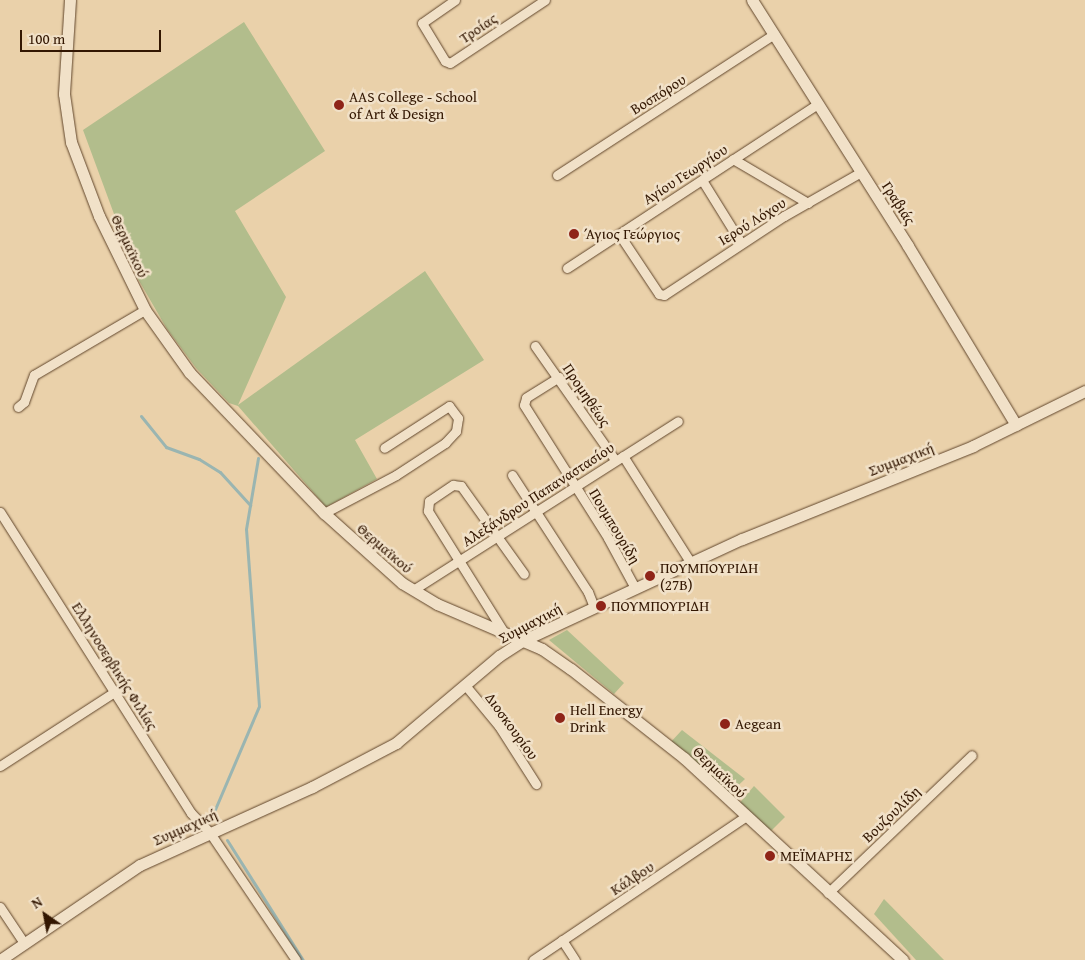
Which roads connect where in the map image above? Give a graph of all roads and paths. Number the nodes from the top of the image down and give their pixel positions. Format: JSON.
{"nodes":[{"id":1,"x":70,"y":0,"type":"edge"},
{"id":2,"x":455,"y":0,"type":"edge"},
{"id":3,"x":545,"y":0,"type":"edge"},
{"id":4,"x":752,"y":0,"type":"edge"},
{"id":5,"x":774,"y":34,"type":"junction"},
{"id":6,"x":818,"y":104,"type":"junction"},
{"id":7,"x":733,"y":159,"type":"junction"},
{"id":8,"x":861,"y":172,"type":"junction"},
{"id":9,"x":557,"y":175,"type":"dead end"},
{"id":10,"x":702,"y":180,"type":"junction"},
{"id":11,"x":808,"y":203,"type":"junction"},
{"id":12,"x":619,"y":234,"type":"junction"},
{"id":13,"x":742,"y":243,"type":"junction"},
{"id":14,"x":567,"y":268,"type":"dead end"},
{"id":15,"x":144,"y":310,"type":"junction"},
{"id":16,"x":536,"y":346,"type":"dead end"},
{"id":17,"x":558,"y":377,"type":"junction"},
{"id":18,"x":1085,"y":392,"type":"edge"},
{"id":19,"x":18,"y":407,"type":"dead end"},
{"id":20,"x":678,"y":421,"type":"dead end"},
{"id":21,"x":1016,"y":425,"type":"junction"},
{"id":22,"x":384,"y":448,"type":"dead end"},
{"id":23,"x":619,"y":458,"type":"junction"},
{"id":24,"x":512,"y":475,"type":"dead end"},
{"id":25,"x":575,"y":486,"type":"junction"},
{"id":26,"x":535,"y":511,"type":"junction"},
{"id":27,"x":0,"y":512,"type":"edge"},
{"id":28,"x":324,"y":513,"type":"junction"},
{"id":29,"x":498,"y":536,"type":"junction"},
{"id":30,"x":458,"y":562,"type":"junction"},
{"id":31,"x":691,"y":563,"type":"junction"},
{"id":32,"x":524,"y":574,"type":"dead end"},
{"id":33,"x":635,"y":588,"type":"junction"},
{"id":34,"x":413,"y":590,"type":"junction"},
{"id":35,"x":594,"y":607,"type":"junction"},
{"id":36,"x":503,"y":631,"type":"junction"},
{"id":37,"x":524,"y":640,"type":"junction"},
{"id":38,"x":465,"y":686,"type":"junction"},
{"id":39,"x":116,"y":691,"type":"junction"},
{"id":40,"x":972,"y":755,"type":"dead end"},
{"id":41,"x":0,"y":766,"type":"edge"},
{"id":42,"x":536,"y":784,"type":"dead end"},
{"id":43,"x":745,"y":817,"type":"junction"},
{"id":44,"x":210,"y":833,"type":"junction"},
{"id":45,"x":828,"y":893,"type":"junction"},
{"id":46,"x":0,"y":907,"type":"edge"},
{"id":47,"x":562,"y":940,"type":"junction"},
{"id":48,"x":24,"y":943,"type":"junction"},
{"id":49,"x":0,"y":960,"type":"edge"},
{"id":50,"x":296,"y":960,"type":"edge"},
{"id":51,"x":533,"y":960,"type":"edge"},
{"id":52,"x":575,"y":960,"type":"edge"},
{"id":53,"x":903,"y":960,"type":"edge"}],
"edges":[{"from":1,"to":15,"type":"street","name":"Θερμαϊκού"},
{"from":2,"to":3,"type":"street","name":"Τροίας"},
{"from":4,"to":5,"type":"street","name":"Γραβιάς"},
{"from":5,"to":6,"type":"street","name":"Γραβιάς"},
{"from":5,"to":9,"type":"street","name":"Βοσπόρου"},
{"from":6,"to":7,"type":"street","name":"Αγίου Γεωργίου"},
{"from":6,"to":8,"type":"street","name":"Γραβιάς"},
{"from":7,"to":10,"type":"street","name":"Αγίου Γεωργίου"},
{"from":7,"to":11,"type":"street"},
{"from":8,"to":11,"type":"street","name":"Ιερού Λόχου"},
{"from":8,"to":21,"type":"street","name":"Γραβιάς"},
{"from":10,"to":12,"type":"street","name":"Αγίου Γεωργίου"},
{"from":10,"to":13,"type":"street"},
{"from":11,"to":13,"type":"street","name":"Ιερού Λόχου"},
{"from":12,"to":13,"type":"street","name":"Ιερού Λόχου"},
{"from":12,"to":14,"type":"street","name":"Αγίου Γεωργίου"},
{"from":15,"to":19,"type":"street"},
{"from":15,"to":28,"type":"street","name":"Θερμαϊκού"},
{"from":16,"to":17,"type":"street","name":"Προμηθέως"},
{"from":17,"to":23,"type":"street","name":"Προμηθέως"},
{"from":17,"to":25,"type":"street","name":"Πουμπουρίδη"},
{"from":18,"to":21,"type":"street","name":"Συμμαχική"},
{"from":20,"to":23,"type":"street","name":"Αλεξάνδρου Παπαναστασίου"},
{"from":21,"to":31,"type":"street","name":"Συμμαχική"},
{"from":22,"to":28,"type":"street"},
{"from":23,"to":25,"type":"street","name":"Αλεξάνδρου Παπαναστασίου"},
{"from":23,"to":31,"type":"street","name":"Προμηθέως"},
{"from":24,"to":26,"type":"street"},
{"from":25,"to":26,"type":"street","name":"Αλεξάνδρου Παπαναστασίου"},
{"from":25,"to":33,"type":"street","name":"Πουμπουρίδη"},
{"from":26,"to":29,"type":"street","name":"Αλεξάνδρου Παπαναστασίου"},
{"from":26,"to":35,"type":"street"},
{"from":27,"to":39,"type":"street","name":"Ελληνοσερβικής Φιλίας"},
{"from":28,"to":34,"type":"street","name":"Θερμαϊκού"},
{"from":29,"to":30,"type":"street","name":"Αλεξάνδρου Παπαναστασίου"},
{"from":29,"to":30,"type":"street"},
{"from":29,"to":32,"type":"street"},
{"from":30,"to":34,"type":"street","name":"Αλεξάνδρου Παπαναστασίου"},
{"from":30,"to":36,"type":"street"},
{"from":31,"to":33,"type":"street","name":"Συμμαχική"},
{"from":33,"to":35,"type":"street","name":"Συμμαχική"},
{"from":34,"to":36,"type":"street","name":"Θερμαϊκού"},
{"from":35,"to":37,"type":"street","name":"Συμμαχική"},
{"from":36,"to":37,"type":"street","name":"Θερμαϊκού"},
{"from":37,"to":38,"type":"street","name":"Συμμαχική"},
{"from":37,"to":43,"type":"street","name":"Θερμαϊκού"},
{"from":38,"to":42,"type":"street","name":"Διοσκουρίου"},
{"from":38,"to":44,"type":"street","name":"Συμμαχική"},
{"from":39,"to":41,"type":"street"},
{"from":39,"to":44,"type":"street","name":"Ελληνοσερβικής Φιλίας"},
{"from":40,"to":45,"type":"street","name":"Βουζουλίδη"},
{"from":43,"to":45,"type":"street","name":"Θερμαϊκού"},
{"from":43,"to":47,"type":"street","name":"Κάλβου"},
{"from":44,"to":48,"type":"street","name":"Συμμαχική"},
{"from":44,"to":50,"type":"street","name":"Ελληνοσερβικής Φιλίας"},
{"from":45,"to":53,"type":"street","name":"Θερμαϊκού"},
{"from":46,"to":48,"type":"street"},
{"from":47,"to":51,"type":"street","name":"Κάλβου"},
{"from":47,"to":52,"type":"street"},
{"from":48,"to":49,"type":"street","name":"Συμμαχική"}]}
